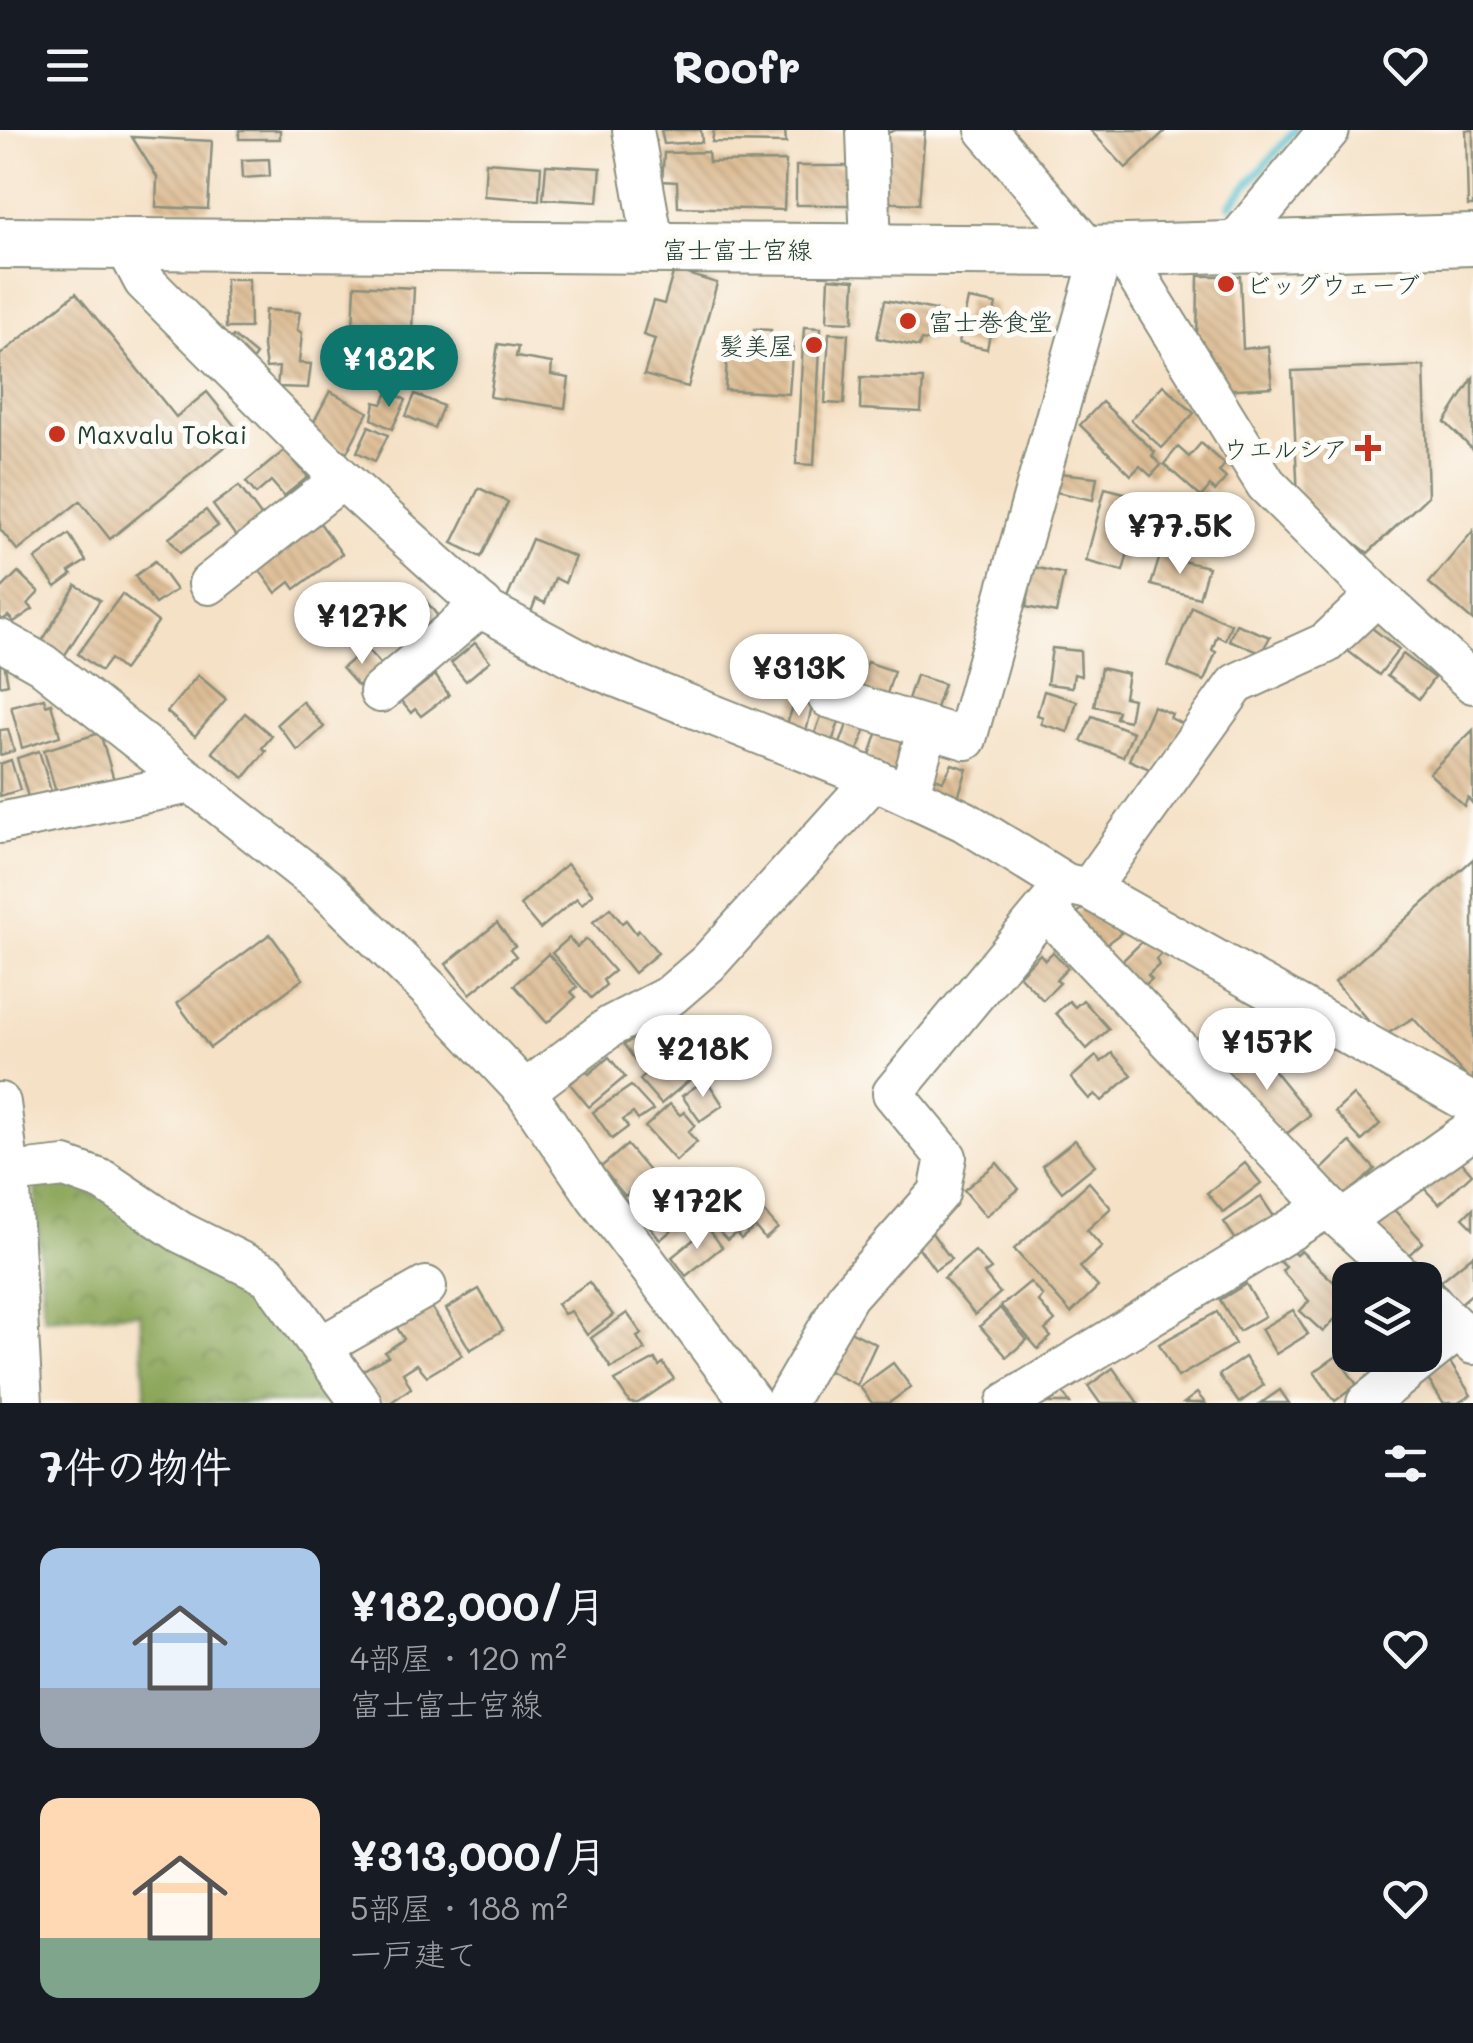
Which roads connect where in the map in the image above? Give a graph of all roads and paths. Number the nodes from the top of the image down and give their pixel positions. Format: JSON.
{"nodes":[{"id":1,"x":633,"y":130,"type":"edge"},
{"id":2,"x":867,"y":130,"type":"edge"},
{"id":3,"x":986,"y":130,"type":"edge"},
{"id":4,"x":1329,"y":130,"type":"edge"},
{"id":5,"x":1473,"y":240,"type":"edge"},
{"id":6,"x":0,"y":243,"type":"edge"},
{"id":7,"x":1234,"y":244,"type":"junction"},
{"id":8,"x":125,"y":245,"type":"junction"},
{"id":9,"x":654,"y":248,"type":"junction"},
{"id":10,"x":871,"y":249,"type":"junction"},
{"id":11,"x":1105,"y":250,"type":"junction"},
{"id":12,"x":342,"y":479,"type":"junction"},
{"id":13,"x":208,"y":584,"type":"dead end"},
{"id":14,"x":1377,"y":595,"type":"junction"},
{"id":15,"x":482,"y":606,"type":"junction"},
{"id":16,"x":0,"y":640,"type":"edge"},
{"id":17,"x":1473,"y":683,"type":"edge"},
{"id":18,"x":380,"y":692,"type":"dead end"},
{"id":19,"x":828,"y":697,"type":"dead end"},
{"id":20,"x":928,"y":727,"type":"junction"},
{"id":21,"x":894,"y":778,"type":"junction"},
{"id":22,"x":191,"y":782,"type":"junction"},
{"id":23,"x":0,"y":823,"type":"edge"},
{"id":24,"x":1067,"y":894,"type":"junction"},
{"id":25,"x":525,"y":1092,"type":"junction"},
{"id":26,"x":0,"y":1103,"type":"edge"},
{"id":27,"x":1473,"y":1104,"type":"edge"},
{"id":28,"x":1473,"y":1129,"type":"edge"},
{"id":29,"x":10,"y":1173,"type":"junction"},
{"id":30,"x":1336,"y":1214,"type":"junction"},
{"id":31,"x":1387,"y":1262,"type":"edge"},
{"id":32,"x":426,"y":1286,"type":"dead end"},
{"id":33,"x":1442,"y":1314,"type":"edge"},
{"id":34,"x":1466,"y":1337,"type":"edge"},
{"id":35,"x":322,"y":1346,"type":"junction"},
{"id":36,"x":14,"y":1390,"type":"edge"},
{"id":37,"x":361,"y":1403,"type":"edge"},
{"id":38,"x":752,"y":1403,"type":"edge"},
{"id":39,"x":785,"y":1403,"type":"edge"},
{"id":40,"x":1007,"y":1403,"type":"edge"},
{"id":41,"x":1367,"y":1403,"type":"edge"}],
"edges":[{"from":1,"to":9,"type":"street"},
{"from":2,"to":10,"type":"street"},
{"from":3,"to":11,"type":"street"},
{"from":4,"to":7,"type":"street"},
{"from":5,"to":7,"type":"main road","name":"富士富士宮線"},
{"from":6,"to":8,"type":"main road","name":"富士富士宮線"},
{"from":7,"to":11,"type":"main road","name":"富士富士宮線"},
{"from":8,"to":9,"type":"main road","name":"富士富士宮線"},
{"from":8,"to":12,"type":"street"},
{"from":9,"to":10,"type":"main road","name":"富士富士宮線"},
{"from":10,"to":11,"type":"main road","name":"富士富士宮線"},
{"from":11,"to":14,"type":"street"},
{"from":11,"to":20,"type":"street"},
{"from":12,"to":13,"type":"street"},
{"from":12,"to":15,"type":"street"},
{"from":14,"to":17,"type":"street"},
{"from":14,"to":24,"type":"street"},
{"from":15,"to":18,"type":"street"},
{"from":15,"to":21,"type":"street"},
{"from":16,"to":22,"type":"street"},
{"from":19,"to":20,"type":"street"},
{"from":20,"to":21,"type":"street"},
{"from":21,"to":24,"type":"street"},
{"from":21,"to":25,"type":"street"},
{"from":22,"to":23,"type":"street"},
{"from":22,"to":25,"type":"street"},
{"from":24,"to":27,"type":"street"},
{"from":24,"to":30,"type":"street"},
{"from":24,"to":39,"type":"street"},
{"from":25,"to":38,"type":"street"},
{"from":26,"to":29,"type":"street"},
{"from":28,"to":30,"type":"street"},
{"from":29,"to":35,"type":"street"},
{"from":29,"to":36,"type":"street"},
{"from":30,"to":31,"type":"street"},
{"from":30,"to":40,"type":"street"},
{"from":32,"to":35,"type":"street"},
{"from":33,"to":34,"type":"street"},
{"from":34,"to":41,"type":"street"},
{"from":35,"to":37,"type":"street"}]}
